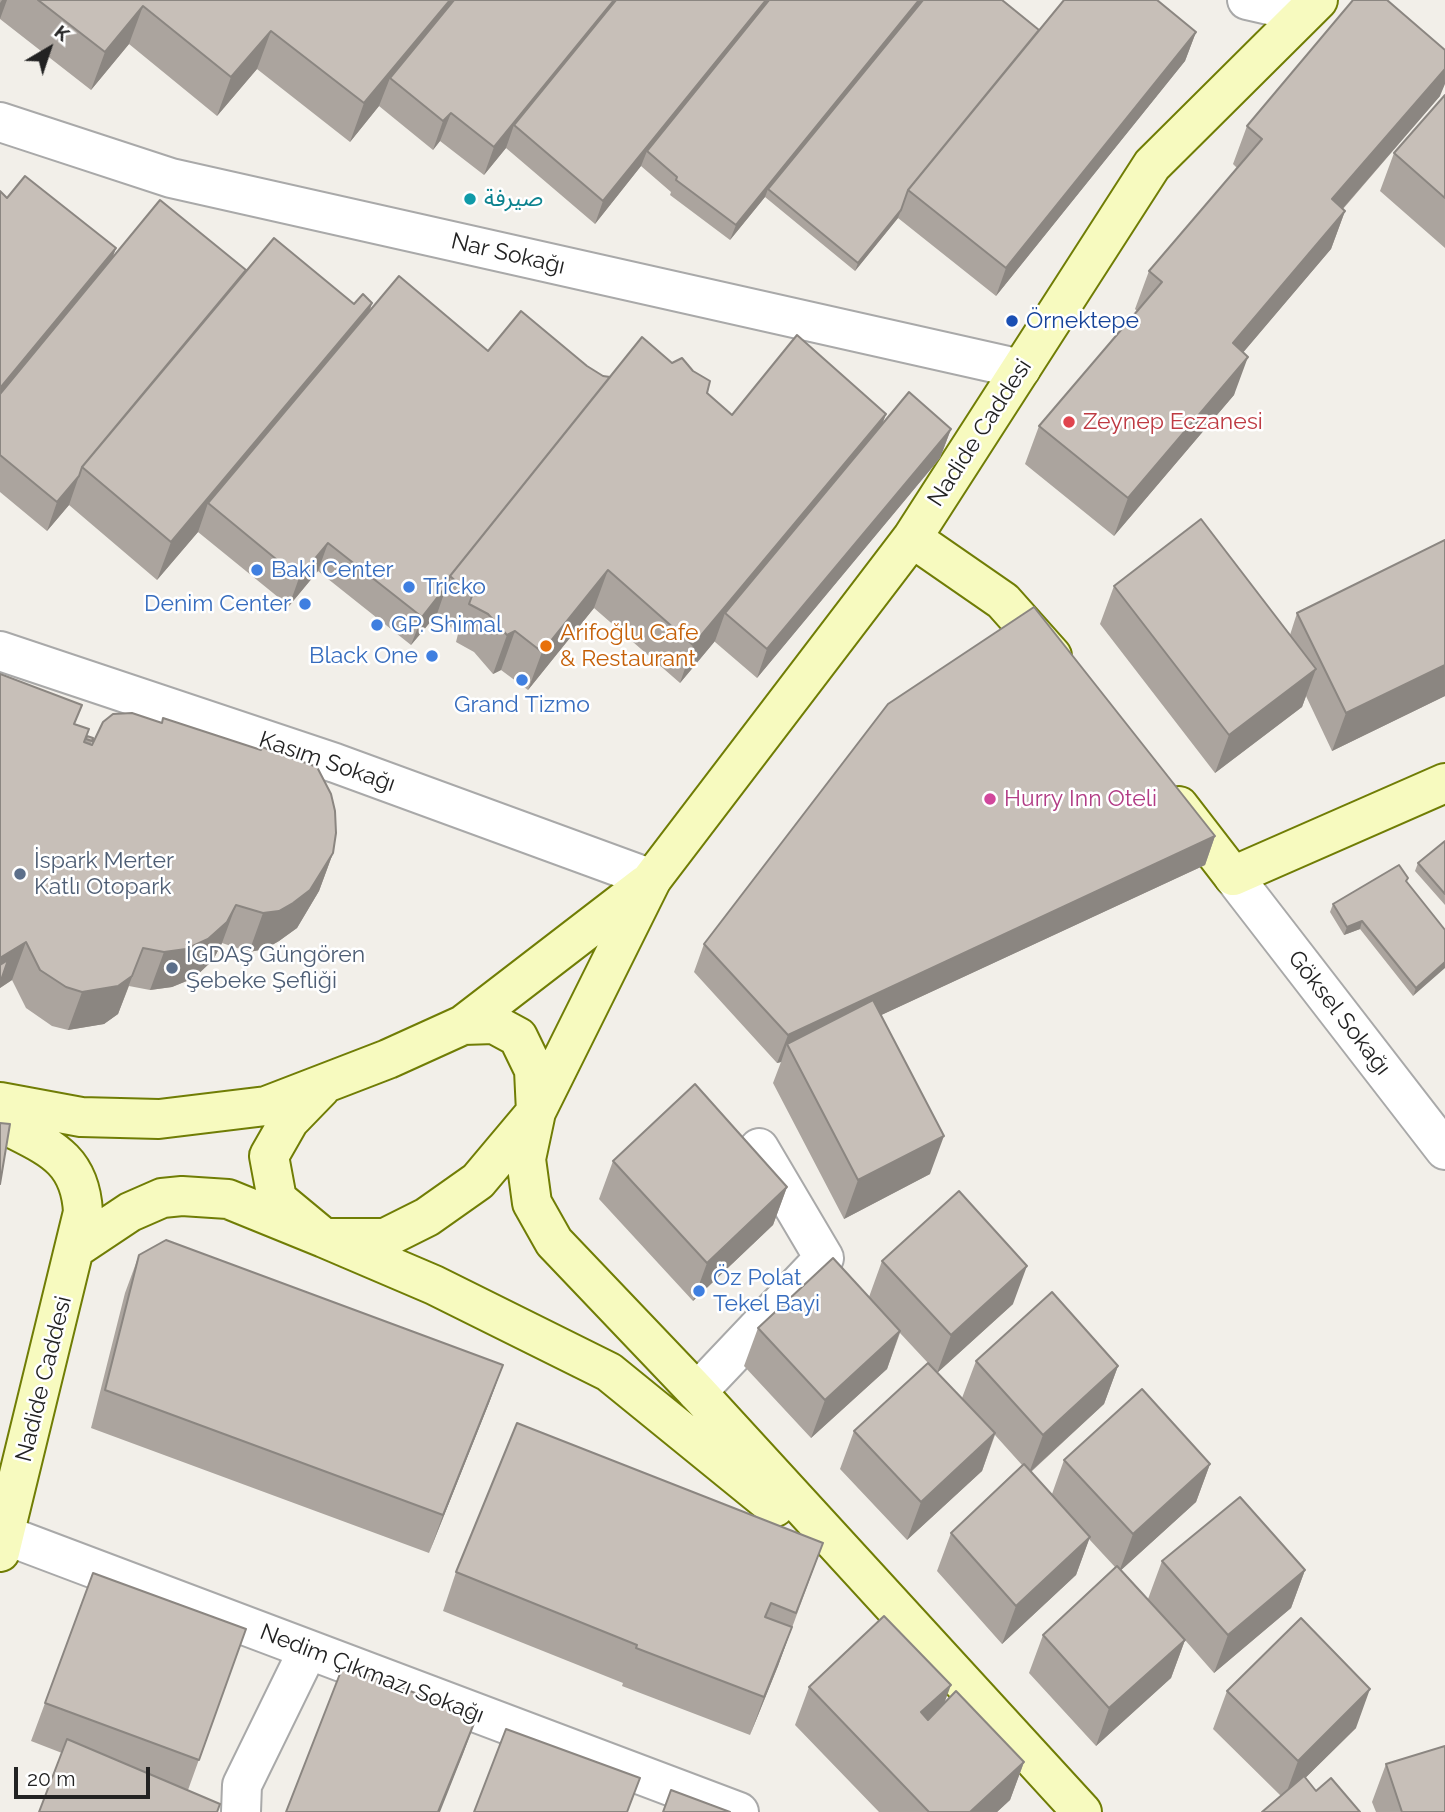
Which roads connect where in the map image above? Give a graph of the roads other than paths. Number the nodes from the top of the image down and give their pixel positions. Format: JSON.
{"nodes":[{"id":1,"x":1247,"y":0,"type":"edge"},
{"id":2,"x":1311,"y":6,"type":"edge"},
{"id":3,"x":0,"y":122,"type":"edge"},
{"id":4,"x":1021,"y":369,"type":"junction"},
{"id":5,"x":912,"y":538,"type":"junction"},
{"id":6,"x":0,"y":651,"type":"edge"},
{"id":7,"x":1073,"y":680,"type":"edge"},
{"id":8,"x":1159,"y":780,"type":"edge"},
{"id":9,"x":1445,"y":783,"type":"edge"},
{"id":10,"x":1233,"y":876,"type":"junction"},
{"id":11,"x":652,"y":879,"type":"junction"},
{"id":12,"x":463,"y":1025,"type":"junction"},
{"id":13,"x":327,"y":1082,"type":"junction"},
{"id":14,"x":0,"y":1102,"type":"edge"},
{"id":15,"x":536,"y":1112,"type":"junction"},
{"id":16,"x":0,"y":1122,"type":"edge"},
{"id":17,"x":759,"y":1148,"type":"dead end"},
{"id":18,"x":1445,"y":1150,"type":"edge"},
{"id":19,"x":324,"y":1238,"type":"junction"},
{"id":20,"x":76,"y":1248,"type":"junction"},
{"id":21,"x":697,"y":1392,"type":"junction"},
{"id":22,"x":2,"y":1543,"type":"edge"},
{"id":23,"x":308,"y":1650,"type":"junction"},
{"id":24,"x":241,"y":1812,"type":"edge"},
{"id":25,"x":739,"y":1812,"type":"edge"},
{"id":26,"x":1056,"y":1812,"type":"edge"},
{"id":27,"x":1082,"y":1812,"type":"edge"}],
"edges":[{"from":1,"to":2,"type":"street"},
{"from":2,"to":4,"type":"main road","name":"Nadide Caddesi"},
{"from":3,"to":4,"type":"street","name":"Nar Sokağı"},
{"from":4,"to":5,"type":"main road","name":"Nadide Caddesi"},
{"from":5,"to":7,"type":"main road"},
{"from":5,"to":11,"type":"main road","name":"Nadide Caddesi"},
{"from":6,"to":11,"type":"street","name":"Kasım Sokağı"},
{"from":8,"to":10,"type":"main road","name":"Göksel Sokağı"},
{"from":9,"to":10,"type":"main road"},
{"from":10,"to":18,"type":"street","name":"Göksel Sokağı"},
{"from":11,"to":12,"type":"main road"},
{"from":11,"to":15,"type":"main road"},
{"from":12,"to":13,"type":"main road"},
{"from":12,"to":15,"type":"main road"},
{"from":13,"to":14,"type":"main road"},
{"from":13,"to":19,"type":"main road"},
{"from":15,"to":19,"type":"main road"},
{"from":15,"to":21,"type":"main road"},
{"from":16,"to":20,"type":"main road","name":"Nadide Caddesi"},
{"from":17,"to":21,"type":"street"},
{"from":19,"to":20,"type":"main road"},
{"from":19,"to":26,"type":"main road"},
{"from":20,"to":22,"type":"main road","name":"Nadide Caddesi"},
{"from":21,"to":27,"type":"main road"},
{"from":22,"to":23,"type":"street","name":"Nedim Çıkmazı Sokağı"},
{"from":23,"to":24,"type":"street"},
{"from":23,"to":25,"type":"street","name":"Nedim Çıkmazı Sokağı"}]}
